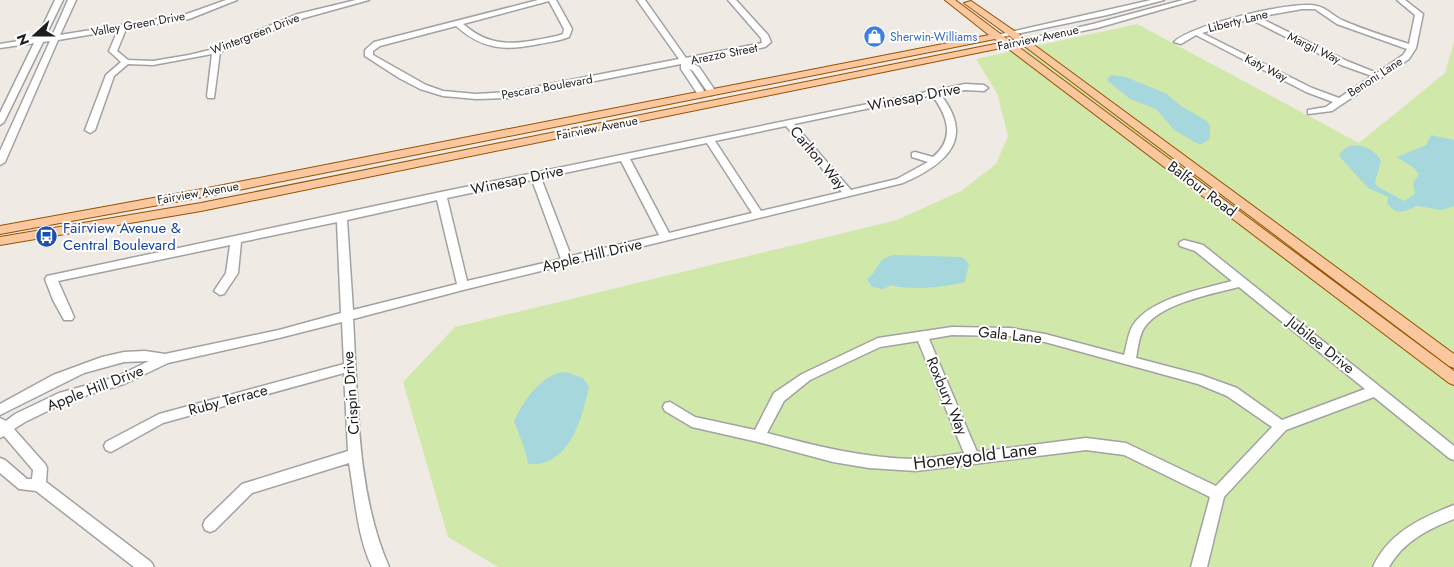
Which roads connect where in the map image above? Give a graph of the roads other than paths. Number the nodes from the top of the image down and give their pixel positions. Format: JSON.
{"nodes":[{"id":1,"x":59,"y":0,"type":"edge"},
{"id":2,"x":72,"y":0,"type":"edge"},
{"id":3,"x":233,"y":0,"type":"edge"},
{"id":4,"x":364,"y":0,"type":"edge"},
{"id":5,"x":546,"y":0,"type":"edge"},
{"id":6,"x":552,"y":0,"type":"edge"},
{"id":7,"x":641,"y":0,"type":"edge"},
{"id":8,"x":732,"y":0,"type":"edge"},
{"id":9,"x":949,"y":0,"type":"edge"},
{"id":10,"x":964,"y":0,"type":"edge"},
{"id":11,"x":1160,"y":0,"type":"edge"},
{"id":12,"x":1191,"y":0,"type":"edge"},
{"id":13,"x":1402,"y":0,"type":"edge"},
{"id":14,"x":1252,"y":17,"type":"junction"},
{"id":15,"x":458,"y":23,"type":"junction"},
{"id":16,"x":123,"y":28,"type":"junction"},
{"id":17,"x":1195,"y":32,"type":"junction"},
{"id":18,"x":997,"y":36,"type":"junction"},
{"id":19,"x":56,"y":38,"type":"junction"},
{"id":20,"x":1009,"y":38,"type":"junction"},
{"id":21,"x":40,"y":40,"type":"junction"},
{"id":22,"x":1023,"y":41,"type":"junction"},
{"id":23,"x":1178,"y":42,"type":"dead end"},
{"id":24,"x":0,"y":46,"type":"edge"},
{"id":25,"x":1412,"y":48,"type":"junction"},
{"id":26,"x":216,"y":51,"type":"junction"},
{"id":27,"x":972,"y":51,"type":"junction"},
{"id":28,"x":870,"y":61,"type":"junction"},
{"id":29,"x":126,"y":62,"type":"junction"},
{"id":30,"x":685,"y":62,"type":"junction"},
{"id":31,"x":1043,"y":71,"type":"junction"},
{"id":32,"x":1378,"y":76,"type":"junction"},
{"id":33,"x":809,"y":85,"type":"junction"},
{"id":34,"x":984,"y":88,"type":"dead end"},
{"id":35,"x":934,"y":92,"type":"junction"},
{"id":36,"x":707,"y":93,"type":"junction"},
{"id":37,"x":211,"y":96,"type":"dead end"},
{"id":38,"x":1338,"y":101,"type":"junction"},
{"id":39,"x":1311,"y":112,"type":"dead end"},
{"id":40,"x":672,"y":113,"type":"junction"},
{"id":41,"x":0,"y":122,"type":"edge"},
{"id":42,"x":788,"y":123,"type":"junction"},
{"id":43,"x":90,"y":130,"type":"dead end"},
{"id":44,"x":709,"y":139,"type":"junction"},
{"id":45,"x":915,"y":155,"type":"dead end"},
{"id":46,"x":624,"y":157,"type":"junction"},
{"id":47,"x":0,"y":162,"type":"edge"},
{"id":48,"x":937,"y":162,"type":"junction"},
{"id":49,"x":536,"y":177,"type":"junction"},
{"id":50,"x":848,"y":194,"type":"junction"},
{"id":51,"x":441,"y":195,"type":"junction"},
{"id":52,"x":758,"y":215,"type":"junction"},
{"id":53,"x":342,"y":216,"type":"junction"},
{"id":54,"x":0,"y":230,"type":"edge"},
{"id":55,"x":666,"y":238,"type":"junction"},
{"id":56,"x":0,"y":241,"type":"edge"},
{"id":57,"x":236,"y":242,"type":"junction"},
{"id":58,"x":1184,"y":244,"type":"dead end"},
{"id":59,"x":568,"y":261,"type":"junction"},
{"id":60,"x":1242,"y":282,"type":"junction"},
{"id":61,"x":463,"y":286,"type":"junction"},
{"id":62,"x":220,"y":291,"type":"dead end"},
{"id":63,"x":68,"y":317,"type":"dead end"},
{"id":64,"x":346,"y":318,"type":"junction"},
{"id":65,"x":921,"y":335,"type":"junction"},
{"id":66,"x":123,"y":358,"type":"junction"},
{"id":67,"x":165,"y":358,"type":"junction"},
{"id":68,"x":1129,"y":361,"type":"junction"},
{"id":69,"x":349,"y":367,"type":"junction"},
{"id":70,"x":79,"y":370,"type":"junction"},
{"id":71,"x":1452,"y":371,"type":"edge"},
{"id":72,"x":120,"y":380,"type":"junction"},
{"id":73,"x":1376,"y":390,"type":"junction"},
{"id":74,"x":82,"y":392,"type":"junction"},
{"id":75,"x":670,"y":407,"type":"dead end"},
{"id":76,"x":0,"y":410,"type":"edge"},
{"id":77,"x":1281,"y":426,"type":"junction"},
{"id":78,"x":2,"y":428,"type":"edge"},
{"id":79,"x":758,"y":436,"type":"junction"},
{"id":80,"x":111,"y":446,"type":"dead end"},
{"id":81,"x":1454,"y":454,"type":"edge"},
{"id":82,"x":355,"y":455,"type":"junction"},
{"id":83,"x":973,"y":458,"type":"junction"},
{"id":84,"x":0,"y":464,"type":"edge"},
{"id":85,"x":39,"y":485,"type":"junction"},
{"id":86,"x":1218,"y":494,"type":"junction"},
{"id":87,"x":1454,"y":512,"type":"edge"},
{"id":88,"x":210,"y":525,"type":"dead end"},
{"id":89,"x":146,"y":567,"type":"edge"},
{"id":90,"x":381,"y":567,"type":"edge"},
{"id":91,"x":1199,"y":567,"type":"edge"},
{"id":92,"x":1381,"y":567,"type":"edge"}],
"edges":[{"from":1,"to":21,"type":"street"},
{"from":2,"to":19,"type":"street"},
{"from":3,"to":16,"type":"street","name":"Valley Green Drive"},
{"from":4,"to":26,"type":"street","name":"Wintergreen Drive"},
{"from":5,"to":15,"type":"street","name":"Pescara Boulevard"},
{"from":6,"to":15,"type":"street"},
{"from":7,"to":30,"type":"street"},
{"from":8,"to":30,"type":"street","name":"Arezzo Street"},
{"from":9,"to":18,"type":"main road","name":"Balfour Road"},
{"from":10,"to":20,"type":"main road","name":"Balfour Road"},
{"from":11,"to":20,"type":"street","name":"Fairview Avenue"},
{"from":12,"to":22,"type":"street","name":"Fairview Avenue"},
{"from":13,"to":25,"type":"street","name":"Benoni Lane"},
{"from":14,"to":17,"type":"street","name":"Liberty Lane"},
{"from":14,"to":25,"type":"street","name":"Liberty Lane"},
{"from":14,"to":32,"type":"street","name":"Margil Way"},
{"from":15,"to":30,"type":"street","name":"Pescara Boulevard"},
{"from":16,"to":19,"type":"street","name":"Valley Green Drive"},
{"from":16,"to":29,"type":"street"},
{"from":17,"to":23,"type":"street","name":"Liberty Lane"},
{"from":17,"to":38,"type":"street","name":"Katy Way"},
{"from":18,"to":20,"type":"main road","name":"Balfour Road"},
{"from":18,"to":28,"type":"main road","name":"Fairview Avenue"},
{"from":19,"to":21,"type":"street","name":"Valley Green Drive"},
{"from":19,"to":47,"type":"street"},
{"from":20,"to":22,"type":"main road","name":"Fairview Avenue"},
{"from":20,"to":27,"type":"main road","name":"Fairview Avenue"},
{"from":20,"to":31,"type":"main road","name":"Balfour Road"},
{"from":21,"to":24,"type":"street","name":"Valley Green Drive"},
{"from":21,"to":41,"type":"street"},
{"from":22,"to":71,"type":"main road","name":"Balfour Road"},
{"from":25,"to":32,"type":"street","name":"Benoni Lane"},
{"from":26,"to":29,"type":"street","name":"Wintergreen Drive"},
{"from":26,"to":37,"type":"street"},
{"from":27,"to":31,"type":"main road"},
{"from":27,"to":33,"type":"main road","name":"Fairview Avenue"},
{"from":28,"to":33,"type":"main road"},
{"from":28,"to":36,"type":"main road","name":"Fairview Avenue"},
{"from":29,"to":43,"type":"street"},
{"from":30,"to":36,"type":"street"},
{"from":31,"to":71,"type":"main road","name":"Balfour Road"},
{"from":32,"to":38,"type":"street","name":"Benoni Lane"},
{"from":33,"to":40,"type":"main road","name":"Fairview Avenue"},
{"from":34,"to":35,"type":"street","name":"Winesap Drive"},
{"from":35,"to":42,"type":"street","name":"Winesap Drive"},
{"from":35,"to":48,"type":"street","name":"Apple Hill Drive"},
{"from":36,"to":40,"type":"main road"},
{"from":36,"to":54,"type":"main road","name":"Fairview Avenue"},
{"from":38,"to":39,"type":"street","name":"Benoni Lane"},
{"from":40,"to":56,"type":"main road","name":"Fairview Avenue"},
{"from":42,"to":44,"type":"street","name":"Winesap Drive"},
{"from":42,"to":50,"type":"street","name":"Carlton Way"},
{"from":44,"to":46,"type":"street","name":"Winesap Drive"},
{"from":44,"to":52,"type":"street"},
{"from":45,"to":48,"type":"street"},
{"from":46,"to":49,"type":"street","name":"Winesap Drive"},
{"from":46,"to":55,"type":"street"},
{"from":48,"to":50,"type":"street","name":"Apple Hill Drive"},
{"from":49,"to":51,"type":"street","name":"Winesap Drive"},
{"from":49,"to":59,"type":"street"},
{"from":50,"to":52,"type":"street","name":"Apple Hill Drive"},
{"from":51,"to":53,"type":"street","name":"Winesap Drive"},
{"from":51,"to":61,"type":"street"},
{"from":52,"to":55,"type":"street","name":"Apple Hill Drive"},
{"from":53,"to":57,"type":"street","name":"Winesap Drive"},
{"from":53,"to":64,"type":"street","name":"Crispin Drive"},
{"from":55,"to":59,"type":"street","name":"Apple Hill Drive"},
{"from":57,"to":62,"type":"street"},
{"from":57,"to":63,"type":"street","name":"Winesap Drive"},
{"from":58,"to":60,"type":"street","name":"Jubilee Drive"},
{"from":59,"to":61,"type":"street","name":"Apple Hill Drive"},
{"from":60,"to":68,"type":"street"},
{"from":60,"to":73,"type":"street","name":"Jubilee Drive"},
{"from":61,"to":64,"type":"street","name":"Apple Hill Drive"},
{"from":64,"to":67,"type":"street","name":"Apple Hill Drive"},
{"from":64,"to":69,"type":"street","name":"Crispin Drive"},
{"from":65,"to":68,"type":"street","name":"Gala Lane"},
{"from":65,"to":79,"type":"street","name":"Gala Lane"},
{"from":65,"to":83,"type":"street","name":"Roxbury Way"},
{"from":66,"to":67,"type":"street","name":"Apple Hill Drive"},
{"from":66,"to":70,"type":"street","name":"Apple Hill Drive"},
{"from":66,"to":72,"type":"street"},
{"from":67,"to":72,"type":"street","name":"Apple Hill Drive"},
{"from":68,"to":77,"type":"street","name":"Gala Lane"},
{"from":69,"to":80,"type":"street","name":"Ruby Terrace"},
{"from":69,"to":82,"type":"street","name":"Crispin Drive"},
{"from":70,"to":74,"type":"street"},
{"from":70,"to":76,"type":"street","name":"Apple Hill Drive"},
{"from":72,"to":74,"type":"street","name":"Apple Hill Drive"},
{"from":73,"to":77,"type":"street"},
{"from":73,"to":81,"type":"street","name":"Jubilee Drive"},
{"from":74,"to":78,"type":"street","name":"Apple Hill Drive"},
{"from":75,"to":79,"type":"street","name":"Honeygold Lane"},
{"from":77,"to":86,"type":"street"},
{"from":78,"to":85,"type":"street"},
{"from":79,"to":83,"type":"street","name":"Honeygold Lane"},
{"from":82,"to":88,"type":"street"},
{"from":82,"to":90,"type":"street","name":"Crispin Drive"},
{"from":83,"to":86,"type":"street","name":"Honeygold Lane"},
{"from":84,"to":85,"type":"street"},
{"from":85,"to":89,"type":"street"},
{"from":86,"to":91,"type":"street"},
{"from":87,"to":92,"type":"street"}]}
